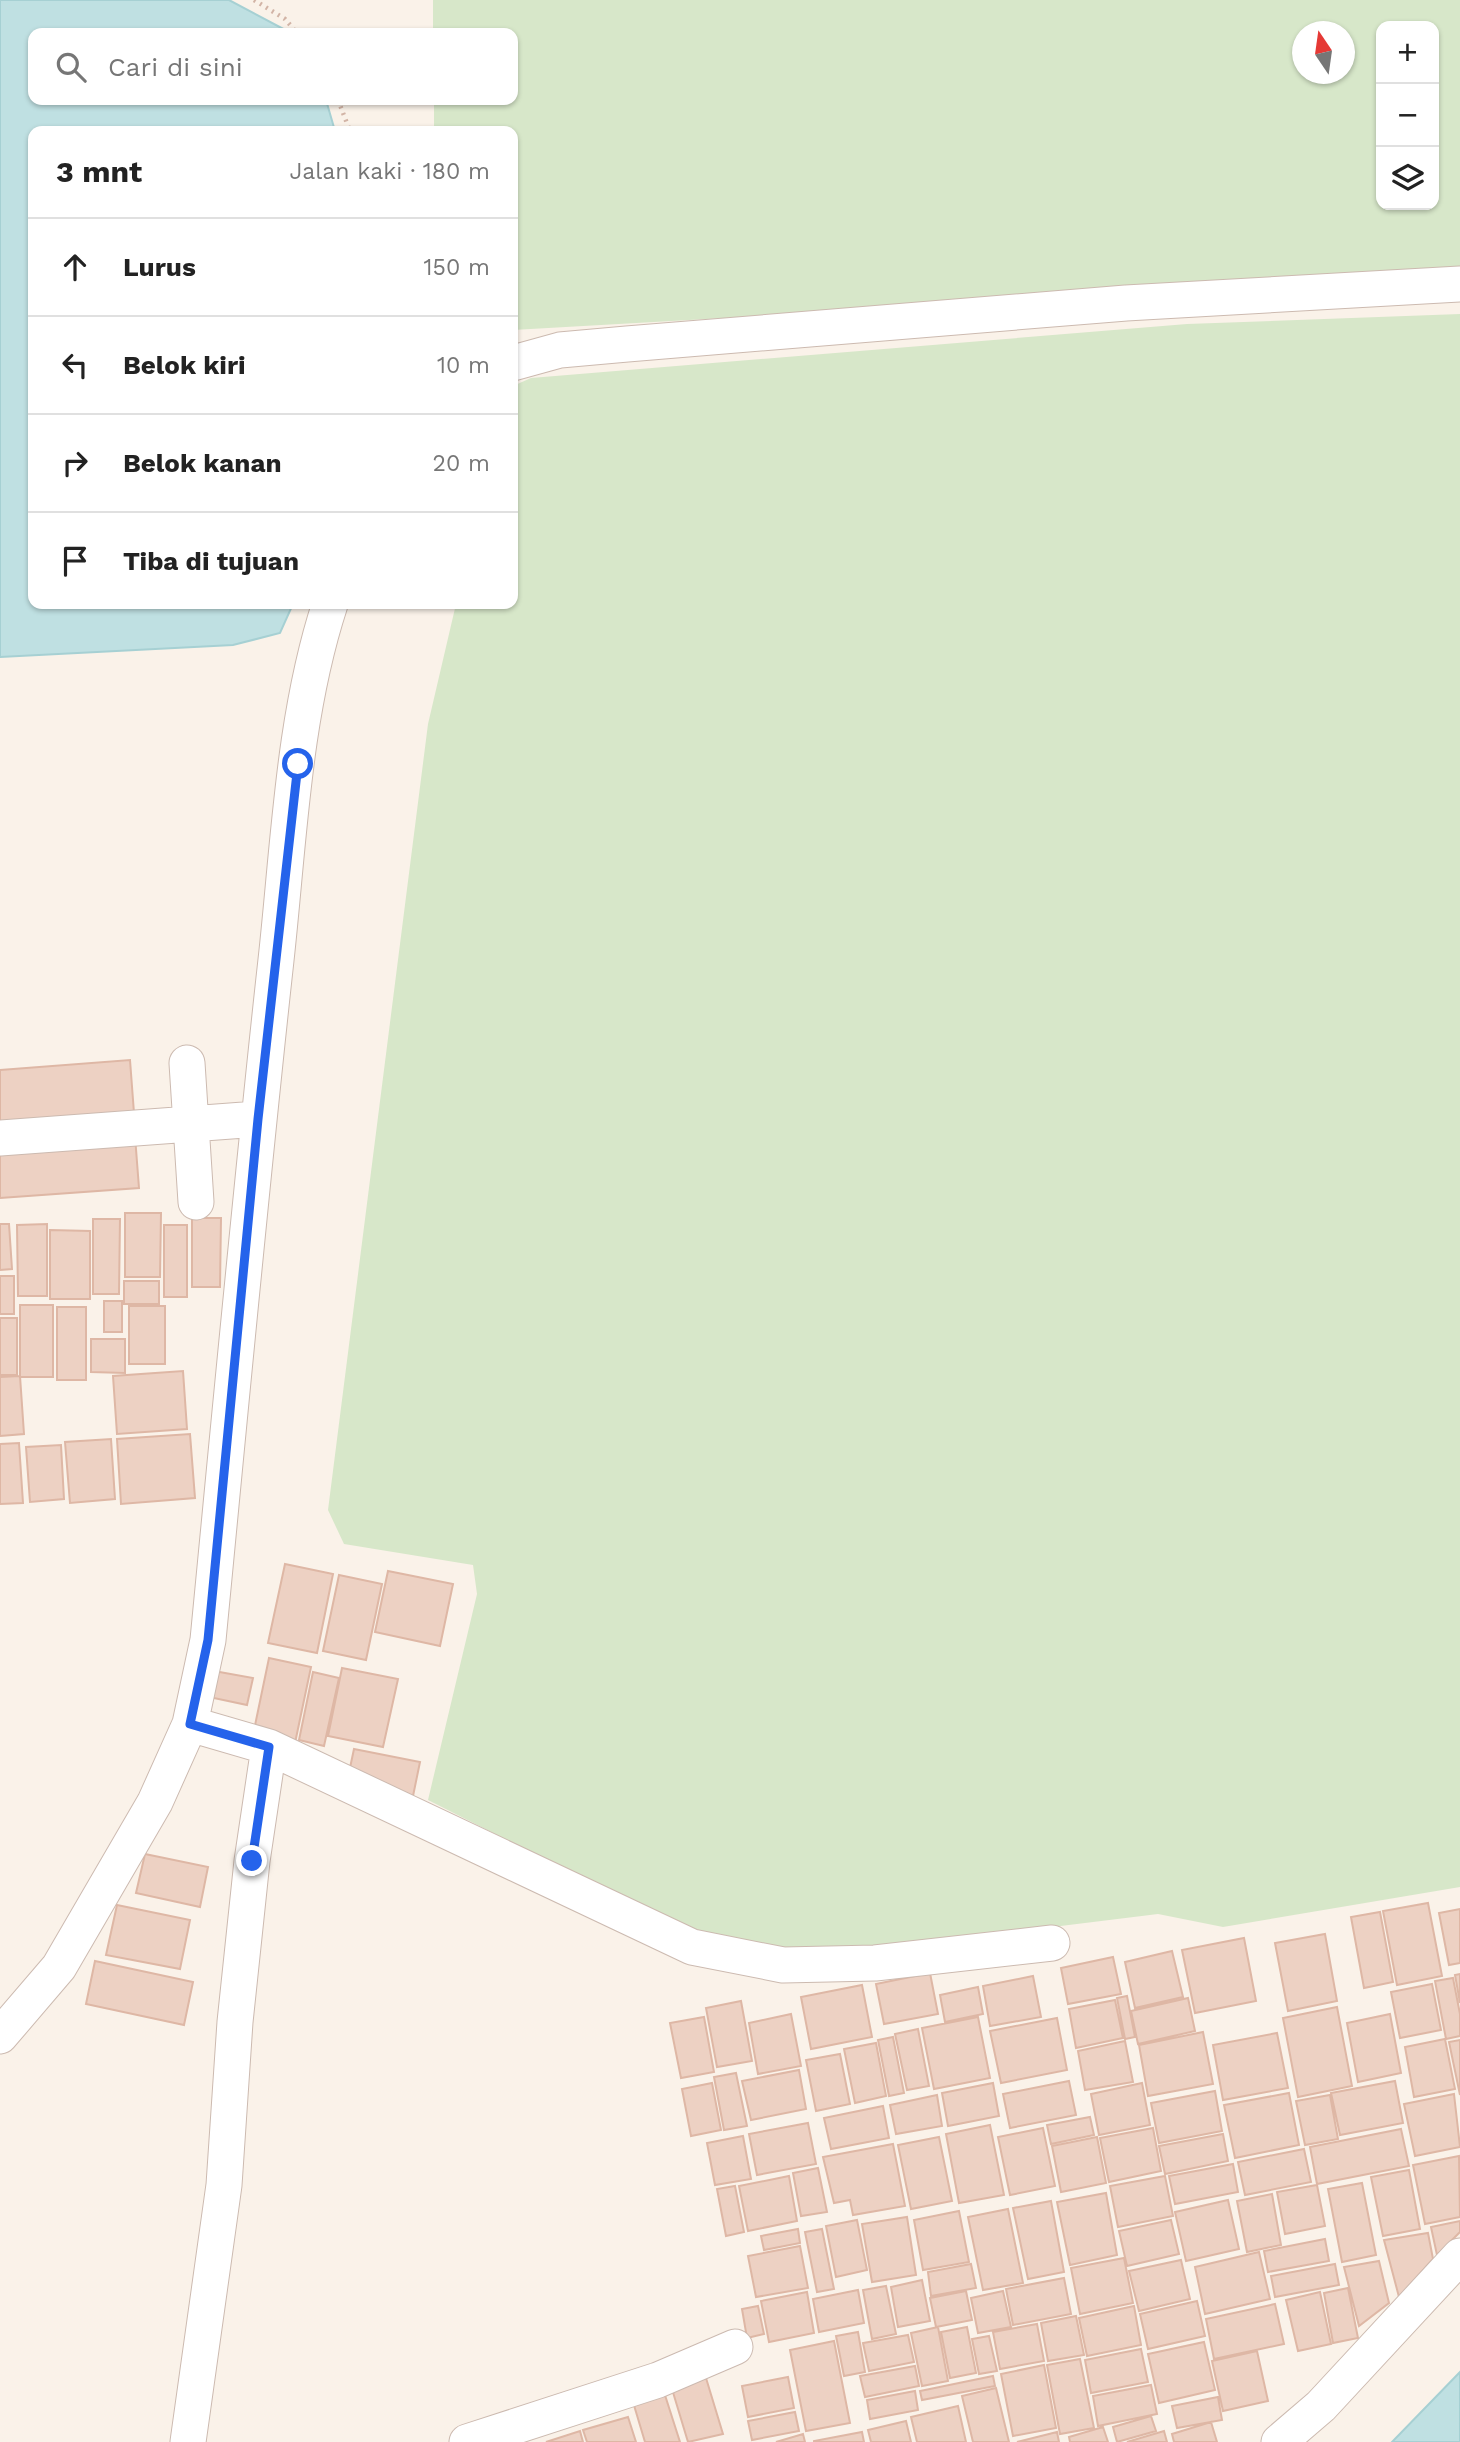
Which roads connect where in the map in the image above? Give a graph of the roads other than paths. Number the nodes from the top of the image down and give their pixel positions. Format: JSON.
{"nodes":[{"id":1,"x":1460,"y":284,"type":"edge"},
{"id":2,"x":518,"y":362,"type":"edge"},
{"id":3,"x":328,"y":609,"type":"edge"},
{"id":4,"x":187,"y":1063,"type":"dead end"},
{"id":5,"x":258,"y":1119,"type":"junction"},
{"id":6,"x":191,"y":1126,"type":"junction"},
{"id":7,"x":0,"y":1138,"type":"edge"},
{"id":8,"x":197,"y":1202,"type":"dead end"},
{"id":9,"x":202,"y":1727,"type":"junction"},
{"id":10,"x":262,"y":1745,"type":"junction"},
{"id":11,"x":1052,"y":1943,"type":"dead end"},
{"id":12,"x":0,"y":2036,"type":"edge"},
{"id":13,"x":1460,"y":2256,"type":"edge"},
{"id":14,"x":735,"y":2347,"type":"dead end"},
{"id":15,"x":188,"y":2442,"type":"edge"},
{"id":16,"x":467,"y":2442,"type":"edge"},
{"id":17,"x":1279,"y":2442,"type":"edge"}],
"edges":[{"from":1,"to":2,"type":"street"},
{"from":3,"to":5,"type":"street"},
{"from":4,"to":6,"type":"street"},
{"from":5,"to":6,"type":"street"},
{"from":5,"to":9,"type":"street"},
{"from":6,"to":7,"type":"street"},
{"from":6,"to":8,"type":"street"},
{"from":9,"to":10,"type":"street"},
{"from":9,"to":12,"type":"street"},
{"from":10,"to":11,"type":"street"},
{"from":10,"to":15,"type":"street"},
{"from":13,"to":17,"type":"street"},
{"from":14,"to":16,"type":"street"}]}
